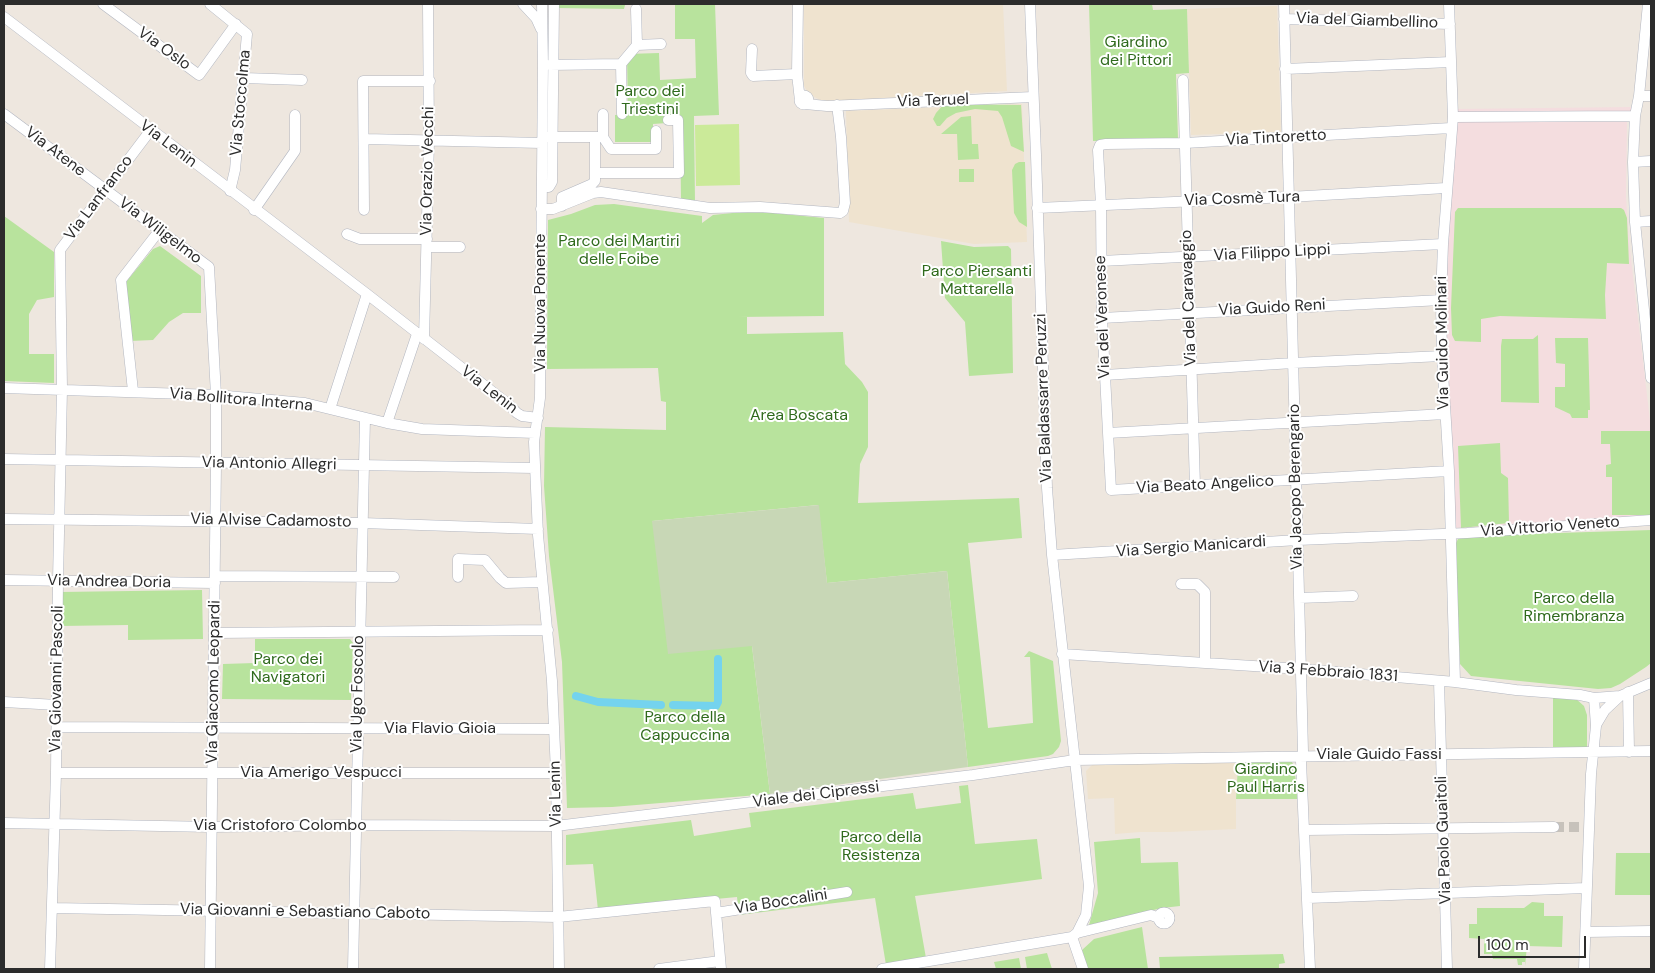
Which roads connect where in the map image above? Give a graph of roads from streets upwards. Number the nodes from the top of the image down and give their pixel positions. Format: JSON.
{"nodes":[{"id":1,"x":103,"y":4,"type":"edge"},
{"id":2,"x":210,"y":4,"type":"edge"},
{"id":3,"x":428,"y":4,"type":"edge"},
{"id":4,"x":523,"y":4,"type":"edge"},
{"id":5,"x":542,"y":4,"type":"edge"},
{"id":6,"x":554,"y":4,"type":"edge"},
{"id":7,"x":798,"y":4,"type":"edge"},
{"id":8,"x":1030,"y":4,"type":"edge"},
{"id":9,"x":1284,"y":4,"type":"edge"},
{"id":10,"x":1449,"y":4,"type":"edge"},
{"id":11,"x":1648,"y":4,"type":"edge"},
{"id":12,"x":636,"y":9,"type":"dead end"},
{"id":13,"x":4,"y":19,"type":"edge"},
{"id":14,"x":1284,"y":19,"type":"junction"},
{"id":15,"x":236,"y":24,"type":"junction"},
{"id":16,"x":1450,"y":24,"type":"junction"},
{"id":17,"x":542,"y":32,"type":"junction"},
{"id":18,"x":1648,"y":35,"type":"edge"},
{"id":19,"x":661,"y":44,"type":"dead end"},
{"id":20,"x":637,"y":45,"type":"junction"},
{"id":21,"x":752,"y":49,"type":"dead end"},
{"id":22,"x":1451,"y":62,"type":"junction"},
{"id":23,"x":621,"y":64,"type":"junction"},
{"id":24,"x":548,"y":65,"type":"junction"},
{"id":25,"x":1285,"y":69,"type":"junction"},
{"id":26,"x":797,"y":74,"type":"junction"},
{"id":27,"x":244,"y":78,"type":"junction"},
{"id":28,"x":302,"y":80,"type":"dead end"},
{"id":29,"x":1183,"y":80,"type":"dead end"},
{"id":30,"x":430,"y":81,"type":"junction"},
{"id":31,"x":1639,"y":96,"type":"junction"},
{"id":32,"x":1651,"y":96,"type":"edge"},
{"id":33,"x":1033,"y":97,"type":"junction"},
{"id":34,"x":835,"y":106,"type":"junction"},
{"id":35,"x":4,"y":114,"type":"edge"},
{"id":36,"x":603,"y":114,"type":"dead end"},
{"id":37,"x":622,"y":114,"type":"dead end"},
{"id":38,"x":295,"y":115,"type":"dead end"},
{"id":39,"x":1635,"y":116,"type":"junction"},
{"id":40,"x":1453,"y":117,"type":"junction"},
{"id":41,"x":668,"y":120,"type":"dead end"},
{"id":42,"x":1451,"y":128,"type":"junction"},
{"id":43,"x":150,"y":131,"type":"junction"},
{"id":44,"x":656,"y":131,"type":"dead end"},
{"id":45,"x":599,"y":137,"type":"junction"},
{"id":46,"x":1287,"y":137,"type":"junction"},
{"id":47,"x":365,"y":139,"type":"junction"},
{"id":48,"x":546,"y":139,"type":"junction"},
{"id":49,"x":429,"y":140,"type":"junction"},
{"id":50,"x":1185,"y":143,"type":"junction"},
{"id":51,"x":1100,"y":146,"type":"joint"},
{"id":52,"x":1651,"y":161,"type":"edge"},
{"id":53,"x":1632,"y":162,"type":"junction"},
{"id":54,"x":595,"y":173,"type":"junction"},
{"id":55,"x":1446,"y":188,"type":"junction"},
{"id":56,"x":106,"y":190,"type":"junction"},
{"id":57,"x":230,"y":191,"type":"junction"},
{"id":58,"x":1289,"y":197,"type":"junction"},
{"id":59,"x":1187,"y":201,"type":"junction"},
{"id":60,"x":1101,"y":205,"type":"junction"},
{"id":61,"x":562,"y":206,"type":"junction"},
{"id":62,"x":1038,"y":208,"type":"junction"},
{"id":63,"x":542,"y":209,"type":"junction"},
{"id":64,"x":254,"y":210,"type":"junction"},
{"id":65,"x":364,"y":210,"type":"dead end"},
{"id":66,"x":1651,"y":221,"type":"edge"},
{"id":67,"x":1635,"y":222,"type":"junction"},
{"id":68,"x":160,"y":231,"type":"junction"},
{"id":69,"x":347,"y":234,"type":"dead end"},
{"id":70,"x":427,"y":243,"type":"junction"},
{"id":71,"x":1443,"y":244,"type":"junction"},
{"id":72,"x":460,"y":247,"type":"dead end"},
{"id":73,"x":1290,"y":251,"type":"junction"},
{"id":74,"x":1188,"y":258,"type":"junction"},
{"id":75,"x":1101,"y":261,"type":"junction"},
{"id":76,"x":367,"y":294,"type":"junction"},
{"id":77,"x":1441,"y":300,"type":"junction"},
{"id":78,"x":1292,"y":307,"type":"junction"},
{"id":79,"x":1190,"y":312,"type":"junction"},
{"id":80,"x":1102,"y":318,"type":"junction"},
{"id":81,"x":421,"y":336,"type":"junction"},
{"id":82,"x":1442,"y":356,"type":"junction"},
{"id":83,"x":1293,"y":363,"type":"junction"},
{"id":84,"x":1191,"y":370,"type":"junction"},
{"id":85,"x":1105,"y":375,"type":"junction"},
{"id":86,"x":1651,"y":378,"type":"edge"},
{"id":87,"x":4,"y":388,"type":"edge"},
{"id":88,"x":62,"y":389,"type":"junction"},
{"id":89,"x":133,"y":392,"type":"junction"},
{"id":90,"x":216,"y":395,"type":"junction"},
{"id":91,"x":330,"y":409,"type":"junction"},
{"id":92,"x":1445,"y":414,"type":"junction"},
{"id":93,"x":365,"y":418,"type":"junction"},
{"id":94,"x":538,"y":418,"type":"junction"},
{"id":95,"x":1294,"y":422,"type":"junction"},
{"id":96,"x":387,"y":423,"type":"junction"},
{"id":97,"x":1193,"y":428,"type":"junction"},
{"id":98,"x":536,"y":433,"type":"junction"},
{"id":99,"x":1108,"y":433,"type":"junction"},
{"id":100,"x":4,"y":459,"type":"edge"},
{"id":101,"x":60,"y":459,"type":"junction"},
{"id":102,"x":216,"y":463,"type":"junction"},
{"id":103,"x":364,"y":465,"type":"junction"},
{"id":104,"x":535,"y":468,"type":"junction"},
{"id":105,"x":1448,"y":471,"type":"junction"},
{"id":106,"x":1296,"y":480,"type":"junction"},
{"id":107,"x":1195,"y":486,"type":"junction"},
{"id":108,"x":1111,"y":490,"type":"joint"},
{"id":109,"x":4,"y":519,"type":"edge"},
{"id":110,"x":59,"y":520,"type":"junction"},
{"id":111,"x":216,"y":520,"type":"junction"},
{"id":112,"x":1651,"y":520,"type":"edge"},
{"id":113,"x":362,"y":523,"type":"junction"},
{"id":114,"x":538,"y":529,"type":"junction"},
{"id":115,"x":1450,"y":534,"type":"junction"},
{"id":116,"x":1298,"y":540,"type":"junction"},
{"id":117,"x":1052,"y":555,"type":"junction"},
{"id":118,"x":361,"y":576,"type":"junction"},
{"id":119,"x":394,"y":577,"type":"dead end"},
{"id":120,"x":458,"y":577,"type":"dead end"},
{"id":121,"x":215,"y":579,"type":"junction"},
{"id":122,"x":4,"y":580,"type":"edge"},
{"id":123,"x":58,"y":581,"type":"junction"},
{"id":124,"x":542,"y":582,"type":"junction"},
{"id":125,"x":1181,"y":584,"type":"dead end"},
{"id":126,"x":1353,"y":596,"type":"dead end"},
{"id":127,"x":1299,"y":598,"type":"junction"},
{"id":128,"x":548,"y":630,"type":"junction"},
{"id":129,"x":215,"y":633,"type":"junction"},
{"id":130,"x":360,"y":633,"type":"junction"},
{"id":131,"x":1062,"y":654,"type":"junction"},
{"id":132,"x":1205,"y":663,"type":"junction"},
{"id":133,"x":1301,"y":669,"type":"junction"},
{"id":134,"x":1651,"y":677,"type":"edge"},
{"id":135,"x":1439,"y":681,"type":"junction"},
{"id":136,"x":1455,"y":682,"type":"junction"},
{"id":137,"x":1646,"y":684,"type":"edge"},
{"id":138,"x":1624,"y":694,"type":"junction"},
{"id":139,"x":1580,"y":695,"type":"junction"},
{"id":140,"x":1594,"y":698,"type":"junction"},
{"id":141,"x":4,"y":702,"type":"edge"},
{"id":142,"x":56,"y":705,"type":"junction"},
{"id":143,"x":1592,"y":714,"type":"junction"},
{"id":144,"x":56,"y":727,"type":"junction"},
{"id":145,"x":213,"y":728,"type":"junction"},
{"id":146,"x":358,"y":728,"type":"junction"},
{"id":147,"x":554,"y":729,"type":"junction"},
{"id":148,"x":1595,"y":731,"type":"junction"},
{"id":149,"x":1651,"y":751,"type":"edge"},
{"id":150,"x":1593,"y":752,"type":"junction"},
{"id":151,"x":1629,"y":752,"type":"junction"},
{"id":152,"x":1441,"y":755,"type":"junction"},
{"id":153,"x":1302,"y":756,"type":"junction"},
{"id":154,"x":1076,"y":760,"type":"junction"},
{"id":155,"x":56,"y":773,"type":"junction"},
{"id":156,"x":213,"y":773,"type":"junction"},
{"id":157,"x":556,"y":773,"type":"junction"},
{"id":158,"x":357,"y":774,"type":"junction"},
{"id":159,"x":4,"y":823,"type":"edge"},
{"id":160,"x":53,"y":825,"type":"junction"},
{"id":161,"x":356,"y":825,"type":"junction"},
{"id":162,"x":556,"y":826,"type":"junction"},
{"id":163,"x":212,"y":827,"type":"junction"},
{"id":164,"x":1554,"y":827,"type":"tunnel mouth"},
{"id":165,"x":1444,"y":829,"type":"junction"},
{"id":166,"x":1305,"y":830,"type":"junction"},
{"id":167,"x":1586,"y":888,"type":"junction"},
{"id":168,"x":847,"y":892,"type":"dead end"},
{"id":169,"x":1446,"y":894,"type":"junction"},
{"id":170,"x":1308,"y":898,"type":"junction"},
{"id":171,"x":52,"y":908,"type":"junction"},
{"id":172,"x":211,"y":910,"type":"junction"},
{"id":173,"x":716,"y":913,"type":"junction"},
{"id":174,"x":354,"y":914,"type":"junction"},
{"id":175,"x":558,"y":917,"type":"junction"},
{"id":176,"x":1159,"y":918,"type":"dead end"},
{"id":177,"x":1651,"y":931,"type":"edge"},
{"id":178,"x":1586,"y":932,"type":"junction"},
{"id":179,"x":1074,"y":935,"type":"junction"},
{"id":180,"x":720,"y":965,"type":"edge"},
{"id":181,"x":50,"y":969,"type":"edge"},
{"id":182,"x":210,"y":969,"type":"edge"},
{"id":183,"x":353,"y":969,"type":"edge"},
{"id":184,"x":559,"y":969,"type":"edge"},
{"id":185,"x":659,"y":969,"type":"edge"},
{"id":186,"x":888,"y":969,"type":"edge"},
{"id":187,"x":1083,"y":969,"type":"edge"},
{"id":188,"x":1310,"y":969,"type":"edge"},
{"id":189,"x":1447,"y":969,"type":"edge"},
{"id":190,"x":1584,"y":969,"type":"edge"}],
"edges":[{"from":1,"to":15,"type":"street","name":"Via Oslo"},
{"from":2,"to":15,"type":"street","name":"Via Stoccolma"},
{"from":3,"to":30,"type":"street","name":"Via Orazio Vecchi"},
{"from":4,"to":17,"type":"street"},
{"from":5,"to":17,"type":"street","name":"Via Nuova Ponente"},
{"from":6,"to":24,"type":"street","name":"Via Nuova Ponente"},
{"from":7,"to":26,"type":"street"},
{"from":8,"to":33,"type":"street","name":"Via Baldassarre Peruzzi"},
{"from":9,"to":14,"type":"street","name":"Via Jacopo Berengario"},
{"from":10,"to":16,"type":"street","name":"Via Guido Molinari"},
{"from":11,"to":18,"type":"street"},
{"from":12,"to":20,"type":"street"},
{"from":13,"to":43,"type":"street","name":"Via Lenin"},
{"from":14,"to":16,"type":"street","name":"Via del Giambellino"},
{"from":14,"to":25,"type":"street","name":"Via Jacopo Berengario"},
{"from":15,"to":27,"type":"street","name":"Via Stoccolma"},
{"from":16,"to":22,"type":"street","name":"Via Guido Molinari"},
{"from":17,"to":24,"type":"street","name":"Via Nuova Ponente"},
{"from":18,"to":31,"type":"street"},
{"from":19,"to":20,"type":"street"},
{"from":20,"to":23,"type":"street"},
{"from":21,"to":26,"type":"street"},
{"from":22,"to":25,"type":"street"},
{"from":22,"to":40,"type":"street","name":"Via Guido Molinari"},
{"from":23,"to":24,"type":"street"},
{"from":23,"to":37,"type":"street"},
{"from":24,"to":48,"type":"street","name":"Via Nuova Ponente"},
{"from":25,"to":46,"type":"street","name":"Via Jacopo Berengario"},
{"from":26,"to":34,"type":"street"},
{"from":27,"to":28,"type":"street"},
{"from":27,"to":57,"type":"street","name":"Via Stoccolma"},
{"from":29,"to":50,"type":"street","name":"Via del Caravaggio"},
{"from":30,"to":47,"type":"street"},
{"from":30,"to":49,"type":"street","name":"Via Orazio Vecchi"},
{"from":31,"to":32,"type":"street"},
{"from":31,"to":39,"type":"street"},
{"from":33,"to":34,"type":"street","name":"Via Teruel"},
{"from":33,"to":62,"type":"street","name":"Via Baldassarre Peruzzi"},
{"from":34,"to":61,"type":"street"},
{"from":35,"to":56,"type":"street","name":"Via Atene"},
{"from":36,"to":45,"type":"street"},
{"from":38,"to":64,"type":"street"},
{"from":39,"to":40,"type":"street"},
{"from":39,"to":53,"type":"street"},
{"from":40,"to":42,"type":"street","name":"Via Guido Molinari"},
{"from":41,"to":54,"type":"street"},
{"from":42,"to":46,"type":"street","name":"Via Tintoretto"},
{"from":42,"to":55,"type":"street","name":"Via Guido Molinari"},
{"from":43,"to":56,"type":"street","name":"Via Lanfranco"},
{"from":43,"to":57,"type":"street","name":"Via Lenin"},
{"from":44,"to":45,"type":"street"},
{"from":45,"to":48,"type":"street"},
{"from":45,"to":54,"type":"street"},
{"from":46,"to":50,"type":"street","name":"Via Tintoretto"},
{"from":46,"to":58,"type":"street","name":"Via Jacopo Berengario"},
{"from":47,"to":49,"type":"street"},
{"from":47,"to":65,"type":"street"},
{"from":48,"to":49,"type":"street"},
{"from":48,"to":63,"type":"street","name":"Via Nuova Ponente"},
{"from":49,"to":70,"type":"street","name":"Via Orazio Vecchi"},
{"from":50,"to":51,"type":"street","name":"Via Tintoretto"},
{"from":50,"to":59,"type":"street","name":"Via del Caravaggio"},
{"from":51,"to":60,"type":"street","name":"Via del Veronese"},
{"from":52,"to":53,"type":"street"},
{"from":53,"to":67,"type":"street"},
{"from":54,"to":61,"type":"street"},
{"from":55,"to":58,"type":"street","name":"Via Cosmè Tura"},
{"from":55,"to":71,"type":"street","name":"Via Guido Molinari"},
{"from":56,"to":68,"type":"street","name":"Via Wiligelmo"},
{"from":56,"to":88,"type":"street","name":"Via Lanfranco"},
{"from":57,"to":64,"type":"street","name":"Via Lenin"},
{"from":58,"to":59,"type":"street","name":"Via Cosmè Tura"},
{"from":58,"to":73,"type":"street","name":"Via Jacopo Berengario"},
{"from":59,"to":60,"type":"street","name":"Via Cosmè Tura"},
{"from":59,"to":74,"type":"street","name":"Via del Caravaggio"},
{"from":60,"to":62,"type":"street","name":"Via Cosmè Tura"},
{"from":60,"to":75,"type":"street","name":"Via del Veronese"},
{"from":61,"to":63,"type":"street"},
{"from":62,"to":117,"type":"street","name":"Via Baldassarre Peruzzi"},
{"from":63,"to":94,"type":"street","name":"Via Nuova Ponente"},
{"from":64,"to":76,"type":"street","name":"Via Lenin"},
{"from":66,"to":67,"type":"street"},
{"from":67,"to":86,"type":"street"},
{"from":68,"to":89,"type":"street"},
{"from":68,"to":90,"type":"street","name":"Via Wiligelmo"},
{"from":69,"to":70,"type":"street"},
{"from":70,"to":72,"type":"street"},
{"from":70,"to":81,"type":"street","name":"Via Orazio Vecchi"},
{"from":71,"to":73,"type":"street","name":"Via Filippo Lippi"},
{"from":71,"to":77,"type":"street","name":"Via Guido Molinari"},
{"from":73,"to":74,"type":"street","name":"Via Filippo Lippi"},
{"from":73,"to":78,"type":"street","name":"Via Jacopo Berengario"},
{"from":74,"to":75,"type":"street","name":"Via Filippo Lippi"},
{"from":74,"to":79,"type":"street","name":"Via del Caravaggio"},
{"from":75,"to":80,"type":"street","name":"Via del Veronese"},
{"from":76,"to":81,"type":"street","name":"Via Lenin"},
{"from":76,"to":91,"type":"street"},
{"from":77,"to":78,"type":"street","name":"Via Guido Reni"},
{"from":77,"to":82,"type":"street","name":"Via Guido Molinari"},
{"from":78,"to":79,"type":"street","name":"Via Guido Reni"},
{"from":78,"to":83,"type":"street","name":"Via Jacopo Berengario"},
{"from":79,"to":80,"type":"street","name":"Via Guido Reni"},
{"from":79,"to":84,"type":"street","name":"Via del Caravaggio"},
{"from":80,"to":85,"type":"street","name":"Via del Veronese"},
{"from":81,"to":94,"type":"street","name":"Via Lenin"},
{"from":81,"to":96,"type":"street","name":"Via Orazio Vecchi"},
{"from":82,"to":83,"type":"street"},
{"from":82,"to":92,"type":"street","name":"Via Guido Molinari"},
{"from":83,"to":84,"type":"street"},
{"from":83,"to":95,"type":"street","name":"Via Jacopo Berengario"},
{"from":84,"to":85,"type":"street"},
{"from":84,"to":97,"type":"street","name":"Via del Caravaggio"},
{"from":85,"to":99,"type":"street","name":"Via del Veronese"},
{"from":87,"to":88,"type":"street","name":"Via Bollitora Interna"},
{"from":88,"to":89,"type":"street","name":"Via Bollitora Interna"},
{"from":88,"to":101,"type":"street","name":"Via Giovanni Pascoli"},
{"from":89,"to":90,"type":"street","name":"Via Bollitora Interna"},
{"from":90,"to":91,"type":"street","name":"Via Bollitora Interna"},
{"from":90,"to":102,"type":"street","name":"Via Giacomo Leopardi"},
{"from":91,"to":93,"type":"street","name":"Via Bollitora Interna"},
{"from":92,"to":95,"type":"street"},
{"from":92,"to":105,"type":"street","name":"Via Guido Molinari"},
{"from":93,"to":96,"type":"street","name":"Via Bollitora Interna"},
{"from":93,"to":103,"type":"street","name":"Via Ugo Foscolo"},
{"from":94,"to":98,"type":"street","name":"Via Lenin"},
{"from":95,"to":97,"type":"street"},
{"from":95,"to":106,"type":"street","name":"Via Jacopo Berengario"},
{"from":96,"to":98,"type":"street","name":"Via Bollitora Interna"},
{"from":97,"to":99,"type":"street"},
{"from":97,"to":107,"type":"street","name":"Via del Caravaggio"},
{"from":98,"to":104,"type":"street","name":"Via Lenin"},
{"from":99,"to":108,"type":"street","name":"Via del Veronese"},
{"from":100,"to":101,"type":"street","name":"Via Antonio Allegri"},
{"from":101,"to":102,"type":"street","name":"Via Antonio Allegri"},
{"from":101,"to":110,"type":"street","name":"Via Giovanni Pascoli"},
{"from":102,"to":103,"type":"street","name":"Via Antonio Allegri"},
{"from":102,"to":111,"type":"street","name":"Via Giacomo Leopardi"},
{"from":103,"to":104,"type":"street","name":"Via Antonio Allegri"},
{"from":103,"to":113,"type":"street","name":"Via Ugo Foscolo"},
{"from":104,"to":114,"type":"street","name":"Via Lenin"},
{"from":105,"to":106,"type":"street","name":"Via Beato Angelico"},
{"from":105,"to":115,"type":"street","name":"Via Guido Molinari"},
{"from":106,"to":107,"type":"street","name":"Via Beato Angelico"},
{"from":106,"to":116,"type":"street","name":"Via Jacopo Berengario"},
{"from":107,"to":108,"type":"street","name":"Via Beato Angelico"},
{"from":109,"to":110,"type":"street","name":"Via Alvise Cadamosto"},
{"from":110,"to":111,"type":"street","name":"Via Alvise Cadamosto"},
{"from":110,"to":123,"type":"street","name":"Via Giovanni Pascoli"},
{"from":111,"to":113,"type":"street","name":"Via Alvise Cadamosto"},
{"from":111,"to":121,"type":"street","name":"Via Giacomo Leopardi"},
{"from":112,"to":115,"type":"street","name":"Via Vittorio Veneto"},
{"from":113,"to":114,"type":"street","name":"Via Alvise Cadamosto"},
{"from":113,"to":118,"type":"street","name":"Via Ugo Foscolo"},
{"from":114,"to":124,"type":"street","name":"Via Lenin"},
{"from":115,"to":116,"type":"street","name":"Via Sergio Manicardi"},
{"from":115,"to":136,"type":"street","name":"Via Guido Molinari"},
{"from":116,"to":117,"type":"street","name":"Via Sergio Manicardi"},
{"from":116,"to":127,"type":"street","name":"Via Jacopo Berengario"},
{"from":117,"to":131,"type":"street","name":"Via Baldassarre Peruzzi"},
{"from":118,"to":119,"type":"street","name":"Via Andrea Doria"},
{"from":118,"to":121,"type":"street","name":"Via Andrea Doria"},
{"from":118,"to":130,"type":"street","name":"Via Ugo Foscolo"},
{"from":120,"to":124,"type":"street"},
{"from":121,"to":123,"type":"street","name":"Via Andrea Doria"},
{"from":121,"to":129,"type":"street","name":"Via Giacomo Leopardi"},
{"from":122,"to":123,"type":"street","name":"Via Andrea Doria"},
{"from":123,"to":142,"type":"street","name":"Via Giovanni Pascoli"},
{"from":124,"to":128,"type":"street","name":"Via Lenin"},
{"from":125,"to":132,"type":"street"},
{"from":126,"to":127,"type":"street"},
{"from":127,"to":133,"type":"street","name":"Via Jacopo Berengario"},
{"from":128,"to":130,"type":"street"},
{"from":128,"to":147,"type":"street","name":"Via Lenin"},
{"from":129,"to":130,"type":"street"},
{"from":129,"to":145,"type":"street","name":"Via Giacomo Leopardi"},
{"from":130,"to":146,"type":"street","name":"Via Ugo Foscolo"},
{"from":131,"to":132,"type":"street","name":"Via 3 Febbraio 1831"},
{"from":131,"to":154,"type":"street","name":"Via Baldassarre Peruzzi"},
{"from":132,"to":133,"type":"street","name":"Via 3 Febbraio 1831"},
{"from":133,"to":135,"type":"street","name":"Via 3 Febbraio 1831"},
{"from":133,"to":153,"type":"street","name":"Via Jacopo Berengario"},
{"from":134,"to":137,"type":"street"},
{"from":135,"to":136,"type":"street","name":"Via 3 Febbraio 1831"},
{"from":135,"to":152,"type":"street","name":"Via Paolo Guaitoli"},
{"from":136,"to":139,"type":"street","name":"Via 3 Febbraio 1831"},
{"from":137,"to":138,"type":"street"},
{"from":138,"to":140,"type":"street","name":"Via 3 Febbraio 1831"},
{"from":138,"to":148,"type":"street"},
{"from":138,"to":151,"type":"street"},
{"from":139,"to":140,"type":"street","name":"Via 3 Febbraio 1831"},
{"from":139,"to":143,"type":"street"},
{"from":140,"to":143,"type":"street"},
{"from":140,"to":148,"type":"street"},
{"from":141,"to":142,"type":"street"},
{"from":142,"to":144,"type":"street","name":"Via Giovanni Pascoli"},
{"from":143,"to":148,"type":"street"},
{"from":144,"to":145,"type":"street","name":"Via Flavio Gioia"},
{"from":144,"to":155,"type":"street","name":"Via Giovanni Pascoli"},
{"from":145,"to":146,"type":"street","name":"Via Flavio Gioia"},
{"from":145,"to":156,"type":"street","name":"Via Giacomo Leopardi"},
{"from":146,"to":147,"type":"street","name":"Via Flavio Gioia"},
{"from":146,"to":158,"type":"street","name":"Via Ugo Foscolo"},
{"from":147,"to":157,"type":"street","name":"Via Lenin"},
{"from":148,"to":150,"type":"street"},
{"from":149,"to":151,"type":"street","name":"Viale Guido Fassi"},
{"from":150,"to":151,"type":"street","name":"Viale Guido Fassi"},
{"from":150,"to":152,"type":"street","name":"Viale Guido Fassi"},
{"from":150,"to":167,"type":"street"},
{"from":152,"to":153,"type":"street","name":"Viale Guido Fassi"},
{"from":152,"to":165,"type":"street","name":"Via Paolo Guaitoli"},
{"from":153,"to":154,"type":"street","name":"Viale Guido Fassi"},
{"from":153,"to":166,"type":"street","name":"Via Jacopo Berengario"},
{"from":154,"to":162,"type":"street","name":"Viale dei Cipressi"},
{"from":154,"to":179,"type":"street","name":"Via Baldassarre Peruzzi"},
{"from":155,"to":156,"type":"street","name":"Via Amerigo Vespucci"},
{"from":155,"to":160,"type":"street","name":"Via Giovanni Pascoli"},
{"from":156,"to":158,"type":"street","name":"Via Amerigo Vespucci"},
{"from":156,"to":163,"type":"street","name":"Via Giacomo Leopardi"},
{"from":157,"to":158,"type":"street","name":"Via Amerigo Vespucci"},
{"from":157,"to":162,"type":"street","name":"Via Lenin"},
{"from":158,"to":161,"type":"street","name":"Via Ugo Foscolo"},
{"from":159,"to":160,"type":"street","name":"Via Cristoforo Colombo"},
{"from":160,"to":163,"type":"street","name":"Via Cristoforo Colombo"},
{"from":160,"to":171,"type":"street","name":"Via Giovanni Pascoli"},
{"from":161,"to":162,"type":"street","name":"Via Cristoforo Colombo"},
{"from":161,"to":163,"type":"street","name":"Via Cristoforo Colombo"},
{"from":161,"to":174,"type":"street","name":"Via Ugo Foscolo"},
{"from":162,"to":175,"type":"street","name":"Via Lenin"},
{"from":163,"to":172,"type":"street","name":"Via Giacomo Leopardi"},
{"from":164,"to":165,"type":"street"},
{"from":165,"to":166,"type":"street"},
{"from":165,"to":169,"type":"street","name":"Via Paolo Guaitoli"},
{"from":166,"to":170,"type":"street","name":"Via Jacopo Berengario"},
{"from":167,"to":169,"type":"street"},
{"from":167,"to":178,"type":"street"},
{"from":168,"to":173,"type":"street","name":"Via Boccalini"},
{"from":169,"to":170,"type":"street"},
{"from":169,"to":189,"type":"street","name":"Via Paolo Guaitoli"},
{"from":170,"to":188,"type":"street","name":"Via Jacopo Berengario"},
{"from":171,"to":172,"type":"street","name":"Via Giovanni e Sebastiano Caboto"},
{"from":171,"to":181,"type":"street","name":"Via Giovanni Pascoli"},
{"from":172,"to":174,"type":"street","name":"Via Giovanni e Sebastiano Caboto"},
{"from":172,"to":182,"type":"street","name":"Via Giacomo Leopardi"},
{"from":173,"to":175,"type":"street","name":"Via Giovanni e Sebastiano Caboto"},
{"from":173,"to":180,"type":"street"},
{"from":174,"to":175,"type":"street","name":"Via Giovanni e Sebastiano Caboto"},
{"from":174,"to":183,"type":"street","name":"Via Ugo Foscolo"},
{"from":175,"to":184,"type":"street","name":"Via Lenin"},
{"from":176,"to":179,"type":"street"},
{"from":177,"to":178,"type":"street"},
{"from":178,"to":190,"type":"street"},
{"from":179,"to":186,"type":"street"},
{"from":179,"to":187,"type":"street"},
{"from":180,"to":185,"type":"street"}]}
